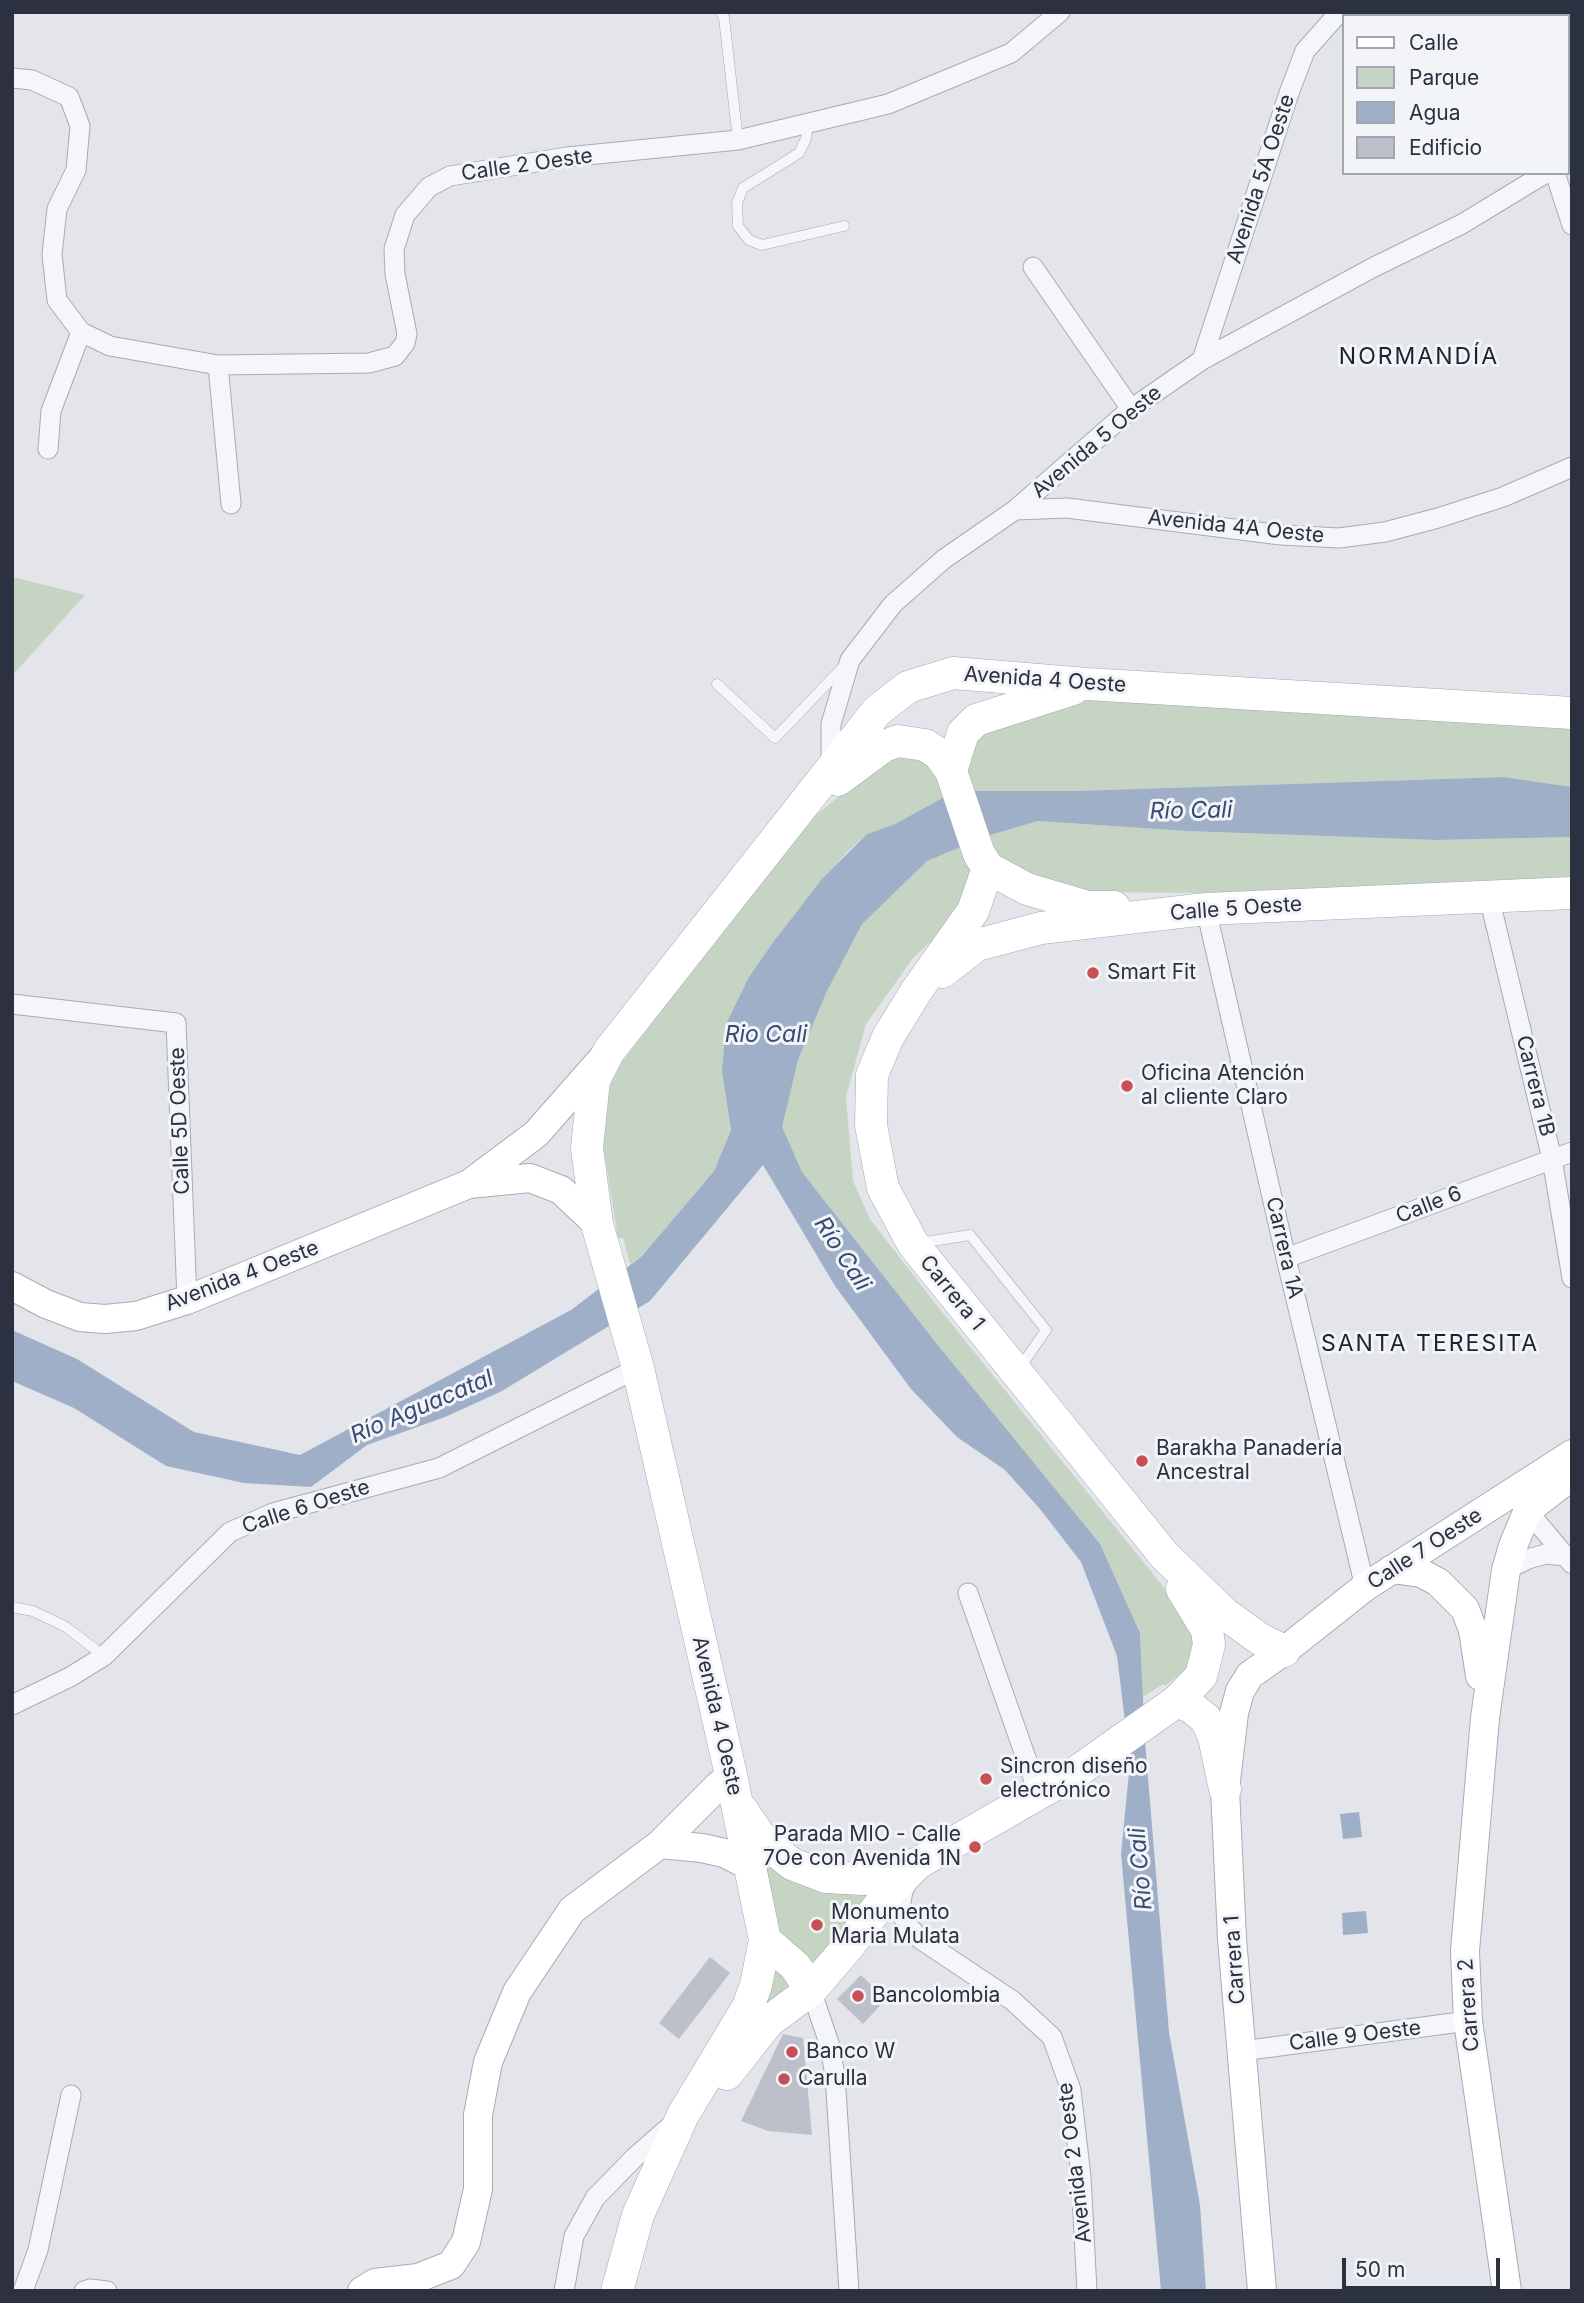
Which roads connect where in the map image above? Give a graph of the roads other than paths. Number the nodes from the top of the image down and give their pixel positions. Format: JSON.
{"nodes":[{"id":1,"x":721,"y":12,"type":"edge"},
{"id":2,"x":1060,"y":12,"type":"edge"},
{"id":3,"x":1342,"y":12,"type":"edge"},
{"id":4,"x":12,"y":78,"type":"edge"},
{"id":5,"x":808,"y":123,"type":"junction"},
{"id":6,"x":738,"y":140,"type":"junction"},
{"id":7,"x":1543,"y":175,"type":"edge"},
{"id":8,"x":1556,"y":175,"type":"edge"},
{"id":9,"x":844,"y":226,"type":"dead end"},
{"id":10,"x":1572,"y":226,"type":"edge"},
{"id":11,"x":1033,"y":267,"type":"dead end"},
{"id":12,"x":81,"y":332,"type":"junction"},
{"id":13,"x":1202,"y":360,"type":"junction"},
{"id":14,"x":218,"y":365,"type":"junction"},
{"id":15,"x":1131,"y":409,"type":"junction"},
{"id":16,"x":48,"y":449,"type":"dead end"},
{"id":17,"x":1572,"y":467,"type":"edge"},
{"id":18,"x":232,"y":504,"type":"dead end"},
{"id":19,"x":1014,"y":510,"type":"junction"},
{"id":20,"x":850,"y":660,"type":"junction"},
{"id":21,"x":717,"y":684,"type":"dead end"},
{"id":22,"x":1087,"y":684,"type":"junction"},
{"id":23,"x":1572,"y":713,"type":"edge"},
{"id":24,"x":831,"y":768,"type":"junction"},
{"id":25,"x":952,"y":777,"type":"junction"},
{"id":26,"x":797,"y":813,"type":"junction"},
{"id":27,"x":984,"y":861,"type":"junction"},
{"id":28,"x":1572,"y":893,"type":"edge"},
{"id":29,"x":1489,"y":897,"type":"junction"},
{"id":30,"x":1206,"y":909,"type":"junction"},
{"id":31,"x":917,"y":990,"type":"junction"},
{"id":32,"x":12,"y":1004,"type":"edge"},
{"id":33,"x":609,"y":1051,"type":"junction"},
{"id":34,"x":1572,"y":1152,"type":"edge"},
{"id":35,"x":1552,"y":1159,"type":"junction"},
{"id":36,"x":469,"y":1184,"type":"junction"},
{"id":37,"x":601,"y":1234,"type":"junction"},
{"id":38,"x":913,"y":1244,"type":"junction"},
{"id":39,"x":1286,"y":1258,"type":"junction"},
{"id":40,"x":1572,"y":1278,"type":"edge"},
{"id":41,"x":12,"y":1286,"type":"edge"},
{"id":42,"x":187,"y":1300,"type":"junction"},
{"id":43,"x":634,"y":1353,"type":"junction"},
{"id":44,"x":1016,"y":1372,"type":"junction"},
{"id":45,"x":1572,"y":1454,"type":"edge"},
{"id":46,"x":1572,"y":1476,"type":"edge"},
{"id":47,"x":1517,"y":1503,"type":"junction"},
{"id":48,"x":1164,"y":1555,"type":"junction"},
{"id":49,"x":1568,"y":1560,"type":"edge"},
{"id":50,"x":1392,"y":1569,"type":"junction"},
{"id":51,"x":1506,"y":1570,"type":"junction"},
{"id":52,"x":1365,"y":1587,"type":"junction"},
{"id":53,"x":968,"y":1592,"type":"dead end"},
{"id":54,"x":12,"y":1607,"type":"edge"},
{"id":55,"x":1284,"y":1651,"type":"junction"},
{"id":56,"x":104,"y":1656,"type":"junction"},
{"id":57,"x":1172,"y":1705,"type":"junction"},
{"id":58,"x":12,"y":1706,"type":"edge"},
{"id":59,"x":1485,"y":1718,"type":"junction"},
{"id":60,"x":731,"y":1776,"type":"junction"},
{"id":61,"x":1225,"y":1789,"type":"junction"},
{"id":62,"x":1038,"y":1792,"type":"junction"},
{"id":63,"x":660,"y":1844,"type":"junction"},
{"id":64,"x":918,"y":1863,"type":"junction"},
{"id":65,"x":748,"y":1865,"type":"junction"},
{"id":66,"x":765,"y":1940,"type":"junction"},
{"id":67,"x":811,"y":1990,"type":"junction"},
{"id":68,"x":1468,"y":2021,"type":"junction"},
{"id":69,"x":1242,"y":2050,"type":"junction"},
{"id":70,"x":71,"y":2095,"type":"dead end"},
{"id":71,"x":683,"y":2115,"type":"junction"},
{"id":72,"x":649,"y":2190,"type":"junction"},
{"id":73,"x":23,"y":2291,"type":"edge"},
{"id":74,"x":83,"y":2291,"type":"edge"},
{"id":75,"x":107,"y":2291,"type":"edge"},
{"id":76,"x":362,"y":2291,"type":"edge"},
{"id":77,"x":564,"y":2291,"type":"edge"},
{"id":78,"x":617,"y":2291,"type":"edge"},
{"id":79,"x":849,"y":2291,"type":"edge"},
{"id":80,"x":1087,"y":2291,"type":"edge"},
{"id":81,"x":1262,"y":2291,"type":"edge"},
{"id":82,"x":1507,"y":2291,"type":"edge"}],
"edges":[{"from":1,"to":6,"type":"lane"},
{"from":2,"to":5,"type":"street","name":"Calle 2 Oeste"},
{"from":3,"to":13,"type":"street","name":"Avenida 5A Oeste"},
{"from":4,"to":12,"type":"street"},
{"from":5,"to":6,"type":"street","name":"Calle 2 Oeste"},
{"from":5,"to":9,"type":"lane"},
{"from":6,"to":14,"type":"street","name":"Calle 2 Oeste"},
{"from":7,"to":13,"type":"street","name":"Avenida 5 Oeste"},
{"from":8,"to":10,"type":"street"},
{"from":11,"to":15,"type":"street"},
{"from":12,"to":14,"type":"street","name":"Calle 2 Oeste"},
{"from":12,"to":16,"type":"street"},
{"from":13,"to":15,"type":"street","name":"Avenida 5 Oeste"},
{"from":14,"to":18,"type":"street"},
{"from":15,"to":19,"type":"street","name":"Avenida 5 Oeste"},
{"from":17,"to":19,"type":"street","name":"Avenida 4A Oeste"},
{"from":19,"to":20,"type":"street","name":"Avenida 5 Oeste"},
{"from":20,"to":21,"type":"lane"},
{"from":20,"to":24,"type":"street","name":"Avenida 5 Oeste"},
{"from":22,"to":23,"type":"main road","name":"Avenida 4 Oeste"},
{"from":22,"to":24,"type":"main road","name":"Avenida 4 Oeste"},
{"from":22,"to":25,"type":"main road"},
{"from":24,"to":26,"type":"main road","name":"Avenida 4 Oeste"},
{"from":25,"to":26,"type":"main road"},
{"from":25,"to":27,"type":"main road"},
{"from":26,"to":33,"type":"main road","name":"Avenida 4 Oeste"},
{"from":27,"to":30,"type":"main road"},
{"from":27,"to":31,"type":"main road","name":"Carrera 1"},
{"from":28,"to":29,"type":"main road","name":"Calle 5 Oeste"},
{"from":29,"to":30,"type":"main road","name":"Calle 5 Oeste"},
{"from":29,"to":35,"type":"street","name":"Carrera 1B"},
{"from":30,"to":31,"type":"main road","name":"Calle 5 Oeste"},
{"from":30,"to":39,"type":"street","name":"Carrera 1A"},
{"from":31,"to":38,"type":"main road","name":"Carrera 1"},
{"from":32,"to":42,"type":"street","name":"Calle 5D Oeste"},
{"from":33,"to":36,"type":"street","name":"Avenida 4 Oeste"},
{"from":33,"to":37,"type":"main road","name":"Avenida 4 Oeste"},
{"from":34,"to":35,"type":"street","name":"Calle 6"},
{"from":35,"to":39,"type":"street","name":"Calle 6"},
{"from":35,"to":40,"type":"street","name":"Carrera 1B"},
{"from":36,"to":37,"type":"street","name":"Avenida 4 Oeste"},
{"from":36,"to":42,"type":"street","name":"Avenida 4 Oeste"},
{"from":37,"to":43,"type":"main road","name":"Avenida 4 Oeste"},
{"from":38,"to":44,"type":"main road","name":"Carrera 1"},
{"from":38,"to":44,"type":"lane"},
{"from":39,"to":52,"type":"street","name":"Carrera 1A"},
{"from":41,"to":42,"type":"street","name":"Avenida 4 Oeste"},
{"from":43,"to":56,"type":"street","name":"Calle 6 Oeste"},
{"from":43,"to":60,"type":"main road","name":"Avenida 4 Oeste"},
{"from":44,"to":48,"type":"main road","name":"Carrera 1"},
{"from":45,"to":47,"type":"street","name":"Calle 7 Oeste"},
{"from":46,"to":47,"type":"street"},
{"from":47,"to":49,"type":"street"},
{"from":47,"to":50,"type":"street","name":"Calle 7 Oeste"},
{"from":47,"to":51,"type":"street","name":"Carrera 2"},
{"from":48,"to":55,"type":"main road"},
{"from":48,"to":57,"type":"main road"},
{"from":49,"to":51,"type":"street"},
{"from":50,"to":52,"type":"street","name":"Calle 7 Oeste"},
{"from":50,"to":59,"type":"street","name":"Carrera 2"},
{"from":51,"to":59,"type":"street","name":"Carrera 2"},
{"from":52,"to":55,"type":"street","name":"Calle 7 Oeste"},
{"from":53,"to":62,"type":"street"},
{"from":54,"to":56,"type":"lane"},
{"from":55,"to":61,"type":"street","name":"Carrera 1"},
{"from":56,"to":58,"type":"street","name":"Calle 6 Oeste"},
{"from":57,"to":61,"type":"main road"},
{"from":57,"to":62,"type":"main road"},
{"from":59,"to":68,"type":"street","name":"Carrera 2"},
{"from":60,"to":63,"type":"street"},
{"from":60,"to":64,"type":"main road"},
{"from":60,"to":65,"type":"main road","name":"Avenida 4 Oeste"},
{"from":61,"to":69,"type":"street","name":"Carrera 1"},
{"from":62,"to":64,"type":"main road"},
{"from":63,"to":65,"type":"street"},
{"from":63,"to":76,"type":"street"},
{"from":64,"to":67,"type":"main road","name":"Avenida 4 Oeste"},
{"from":64,"to":80,"type":"street","name":"Avenida 2 Oeste"},
{"from":65,"to":66,"type":"main road","name":"Avenida 4 Oeste"},
{"from":66,"to":67,"type":"main road"},
{"from":66,"to":71,"type":"main road","name":"Avenida 4 Oeste"},
{"from":67,"to":72,"type":"main road","name":"Avenida 4 Oeste"},
{"from":67,"to":79,"type":"street"},
{"from":68,"to":69,"type":"street","name":"Calle 9 Oeste"},
{"from":68,"to":82,"type":"street","name":"Carrera 2"},
{"from":69,"to":81,"type":"street","name":"Carrera 1"},
{"from":70,"to":73,"type":"street"},
{"from":71,"to":72,"type":"main road","name":"Avenida 4 Oeste"},
{"from":71,"to":77,"type":"street"},
{"from":72,"to":78,"type":"main road","name":"Avenida 4 Oeste"},
{"from":74,"to":75,"type":"street"}]}
